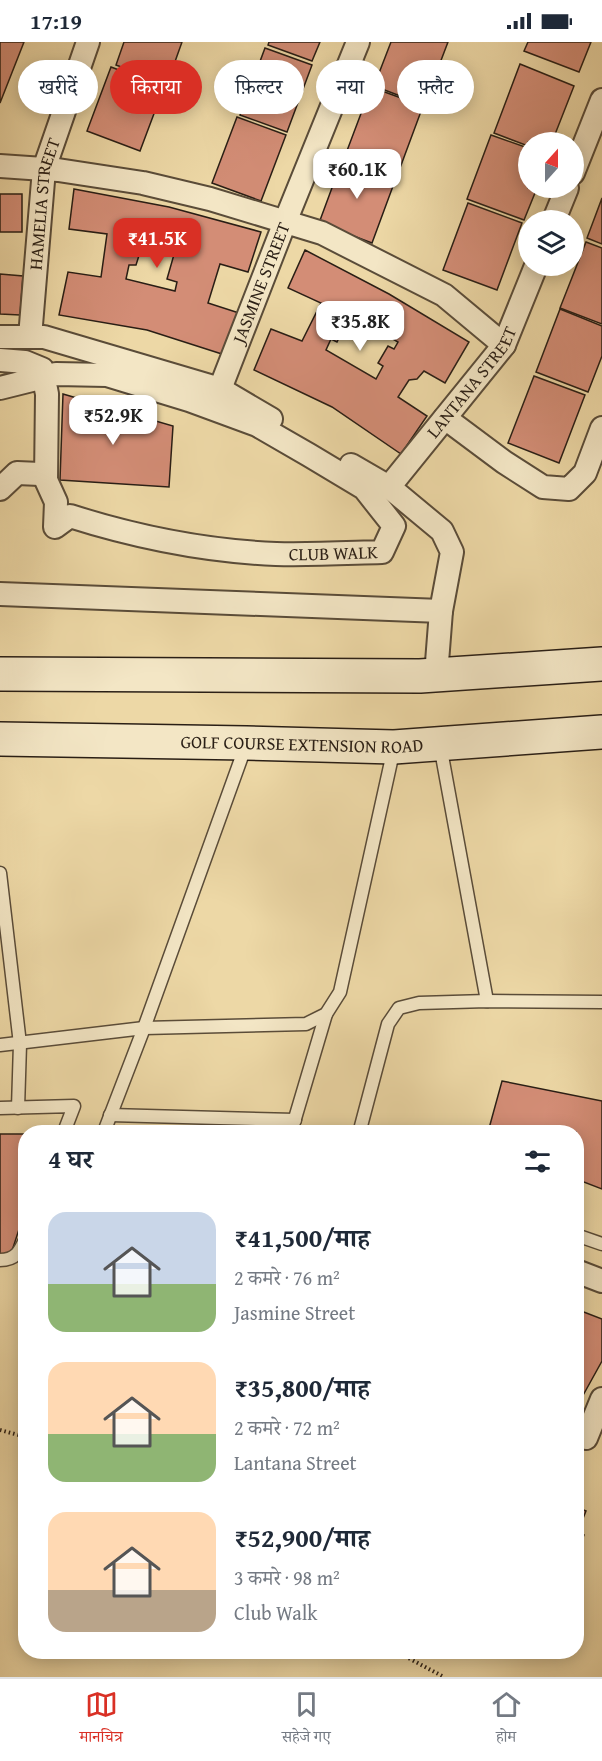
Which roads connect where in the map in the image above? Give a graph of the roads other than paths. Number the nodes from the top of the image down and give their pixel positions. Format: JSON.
{"nodes":[{"id":1,"x":88,"y":42,"type":"edge"},
{"id":2,"x":358,"y":42,"type":"edge"},
{"id":3,"x":602,"y":100,"type":"edge"},
{"id":4,"x":584,"y":145,"type":"edge"},
{"id":5,"x":0,"y":166,"type":"edge"},
{"id":6,"x":44,"y":169,"type":"junction"},
{"id":7,"x":285,"y":222,"type":"junction"},
{"id":8,"x":532,"y":276,"type":"edge"},
{"id":9,"x":0,"y":337,"type":"edge"},
{"id":10,"x":30,"y":337,"type":"junction"},
{"id":11,"x":504,"y":345,"type":"junction"},
{"id":12,"x":0,"y":360,"type":"edge"},
{"id":13,"x":44,"y":378,"type":"junction"},
{"id":14,"x":0,"y":388,"type":"edge"},
{"id":15,"x":220,"y":390,"type":"junction"},
{"id":16,"x":445,"y":418,"type":"junction"},
{"id":17,"x":602,"y":428,"type":"edge"},
{"id":18,"x":40,"y":474,"type":"dead end"},
{"id":19,"x":388,"y":487,"type":"junction"},
{"id":20,"x":0,"y":489,"type":"edge"},
{"id":21,"x":0,"y":594,"type":"edge"},
{"id":22,"x":441,"y":611,"type":"junction"},
{"id":23,"x":602,"y":664,"type":"edge"},
{"id":24,"x":0,"y":674,"type":"edge"},
{"id":25,"x":436,"y":675,"type":"junction"},
{"id":26,"x":602,"y":732,"type":"edge"},
{"id":27,"x":0,"y":739,"type":"edge"},
{"id":28,"x":246,"y":742,"type":"junction"},
{"id":29,"x":440,"y":743,"type":"junction"},
{"id":30,"x":394,"y":747,"type":"junction"},
{"id":31,"x":0,"y":873,"type":"edge"},
{"id":32,"x":487,"y":1001,"type":"junction"},
{"id":33,"x":602,"y":1002,"type":"edge"},
{"id":34,"x":326,"y":1014,"type":"junction"},
{"id":35,"x":144,"y":1028,"type":"junction"},
{"id":36,"x":20,"y":1044,"type":"junction"},
{"id":37,"x":0,"y":1045,"type":"edge"},
{"id":38,"x":0,"y":1108,"type":"edge"},
{"id":39,"x":18,"y":1108,"type":"junction"},
{"id":40,"x":110,"y":1115,"type":"junction"},
{"id":41,"x":295,"y":1120,"type":"junction"},
{"id":42,"x":67,"y":1125,"type":"edge"},
{"id":43,"x":106,"y":1125,"type":"edge"},
{"id":44,"x":293,"y":1125,"type":"edge"},
{"id":45,"x":361,"y":1125,"type":"edge"},
{"id":46,"x":584,"y":1238,"type":"edge"},
{"id":47,"x":602,"y":1244,"type":"edge"},
{"id":48,"x":18,"y":1254,"type":"edge"},
{"id":49,"x":0,"y":1260,"type":"edge"},
{"id":50,"x":584,"y":1274,"type":"edge"},
{"id":51,"x":602,"y":1281,"type":"edge"},
{"id":52,"x":602,"y":1399,"type":"edge"},
{"id":53,"x":584,"y":1437,"type":"edge"}],
"edges":[{"from":1,"to":6,"type":"street","name":"HAMELIA STREET"},
{"from":2,"to":7,"type":"street","name":"JASMINE STREET"},
{"from":3,"to":4,"type":"street"},
{"from":5,"to":6,"type":"street"},
{"from":6,"to":7,"type":"street"},
{"from":6,"to":10,"type":"street","name":"HAMELIA STREET"},
{"from":7,"to":11,"type":"street"},
{"from":7,"to":15,"type":"street","name":"JASMINE STREET"},
{"from":8,"to":11,"type":"street","name":"LANTANA STREET"},
{"from":9,"to":10,"type":"street"},
{"from":10,"to":15,"type":"street"},
{"from":11,"to":16,"type":"street","name":"LANTANA STREET"},
{"from":12,"to":13,"type":"street"},
{"from":13,"to":13,"type":"street","name":"CLUB WALK"},
{"from":13,"to":14,"type":"street","name":"CLUB WALK"},
{"from":15,"to":19,"type":"street"},
{"from":16,"to":17,"type":"street"},
{"from":16,"to":19,"type":"street","name":"LANTANA STREET"},
{"from":18,"to":20,"type":"street"},
{"from":19,"to":22,"type":"street"},
{"from":21,"to":22,"type":"street"},
{"from":22,"to":25,"type":"street"},
{"from":23,"to":25,"type":"main road"},
{"from":24,"to":25,"type":"main road"},
{"from":26,"to":29,"type":"main road","name":"GOLF COURSE EXTENSION ROAD"},
{"from":27,"to":28,"type":"main road","name":"GOLF COURSE EXTENSION ROAD"},
{"from":28,"to":30,"type":"main road","name":"GOLF COURSE EXTENSION ROAD"},
{"from":28,"to":35,"type":"lane"},
{"from":29,"to":30,"type":"main road","name":"GOLF COURSE EXTENSION ROAD"},
{"from":29,"to":32,"type":"lane"},
{"from":30,"to":34,"type":"lane"},
{"from":31,"to":36,"type":"lane"},
{"from":32,"to":33,"type":"lane"},
{"from":32,"to":45,"type":"lane"},
{"from":34,"to":35,"type":"lane"},
{"from":34,"to":41,"type":"lane"},
{"from":35,"to":36,"type":"lane"},
{"from":35,"to":40,"type":"lane"},
{"from":36,"to":37,"type":"lane"},
{"from":36,"to":39,"type":"lane"},
{"from":38,"to":39,"type":"lane"},
{"from":39,"to":42,"type":"lane"},
{"from":40,"to":41,"type":"lane"},
{"from":40,"to":43,"type":"lane"},
{"from":41,"to":44,"type":"lane"},
{"from":46,"to":47,"type":"lane"},
{"from":48,"to":49,"type":"lane"},
{"from":50,"to":51,"type":"street"},
{"from":52,"to":53,"type":"street"}]}
